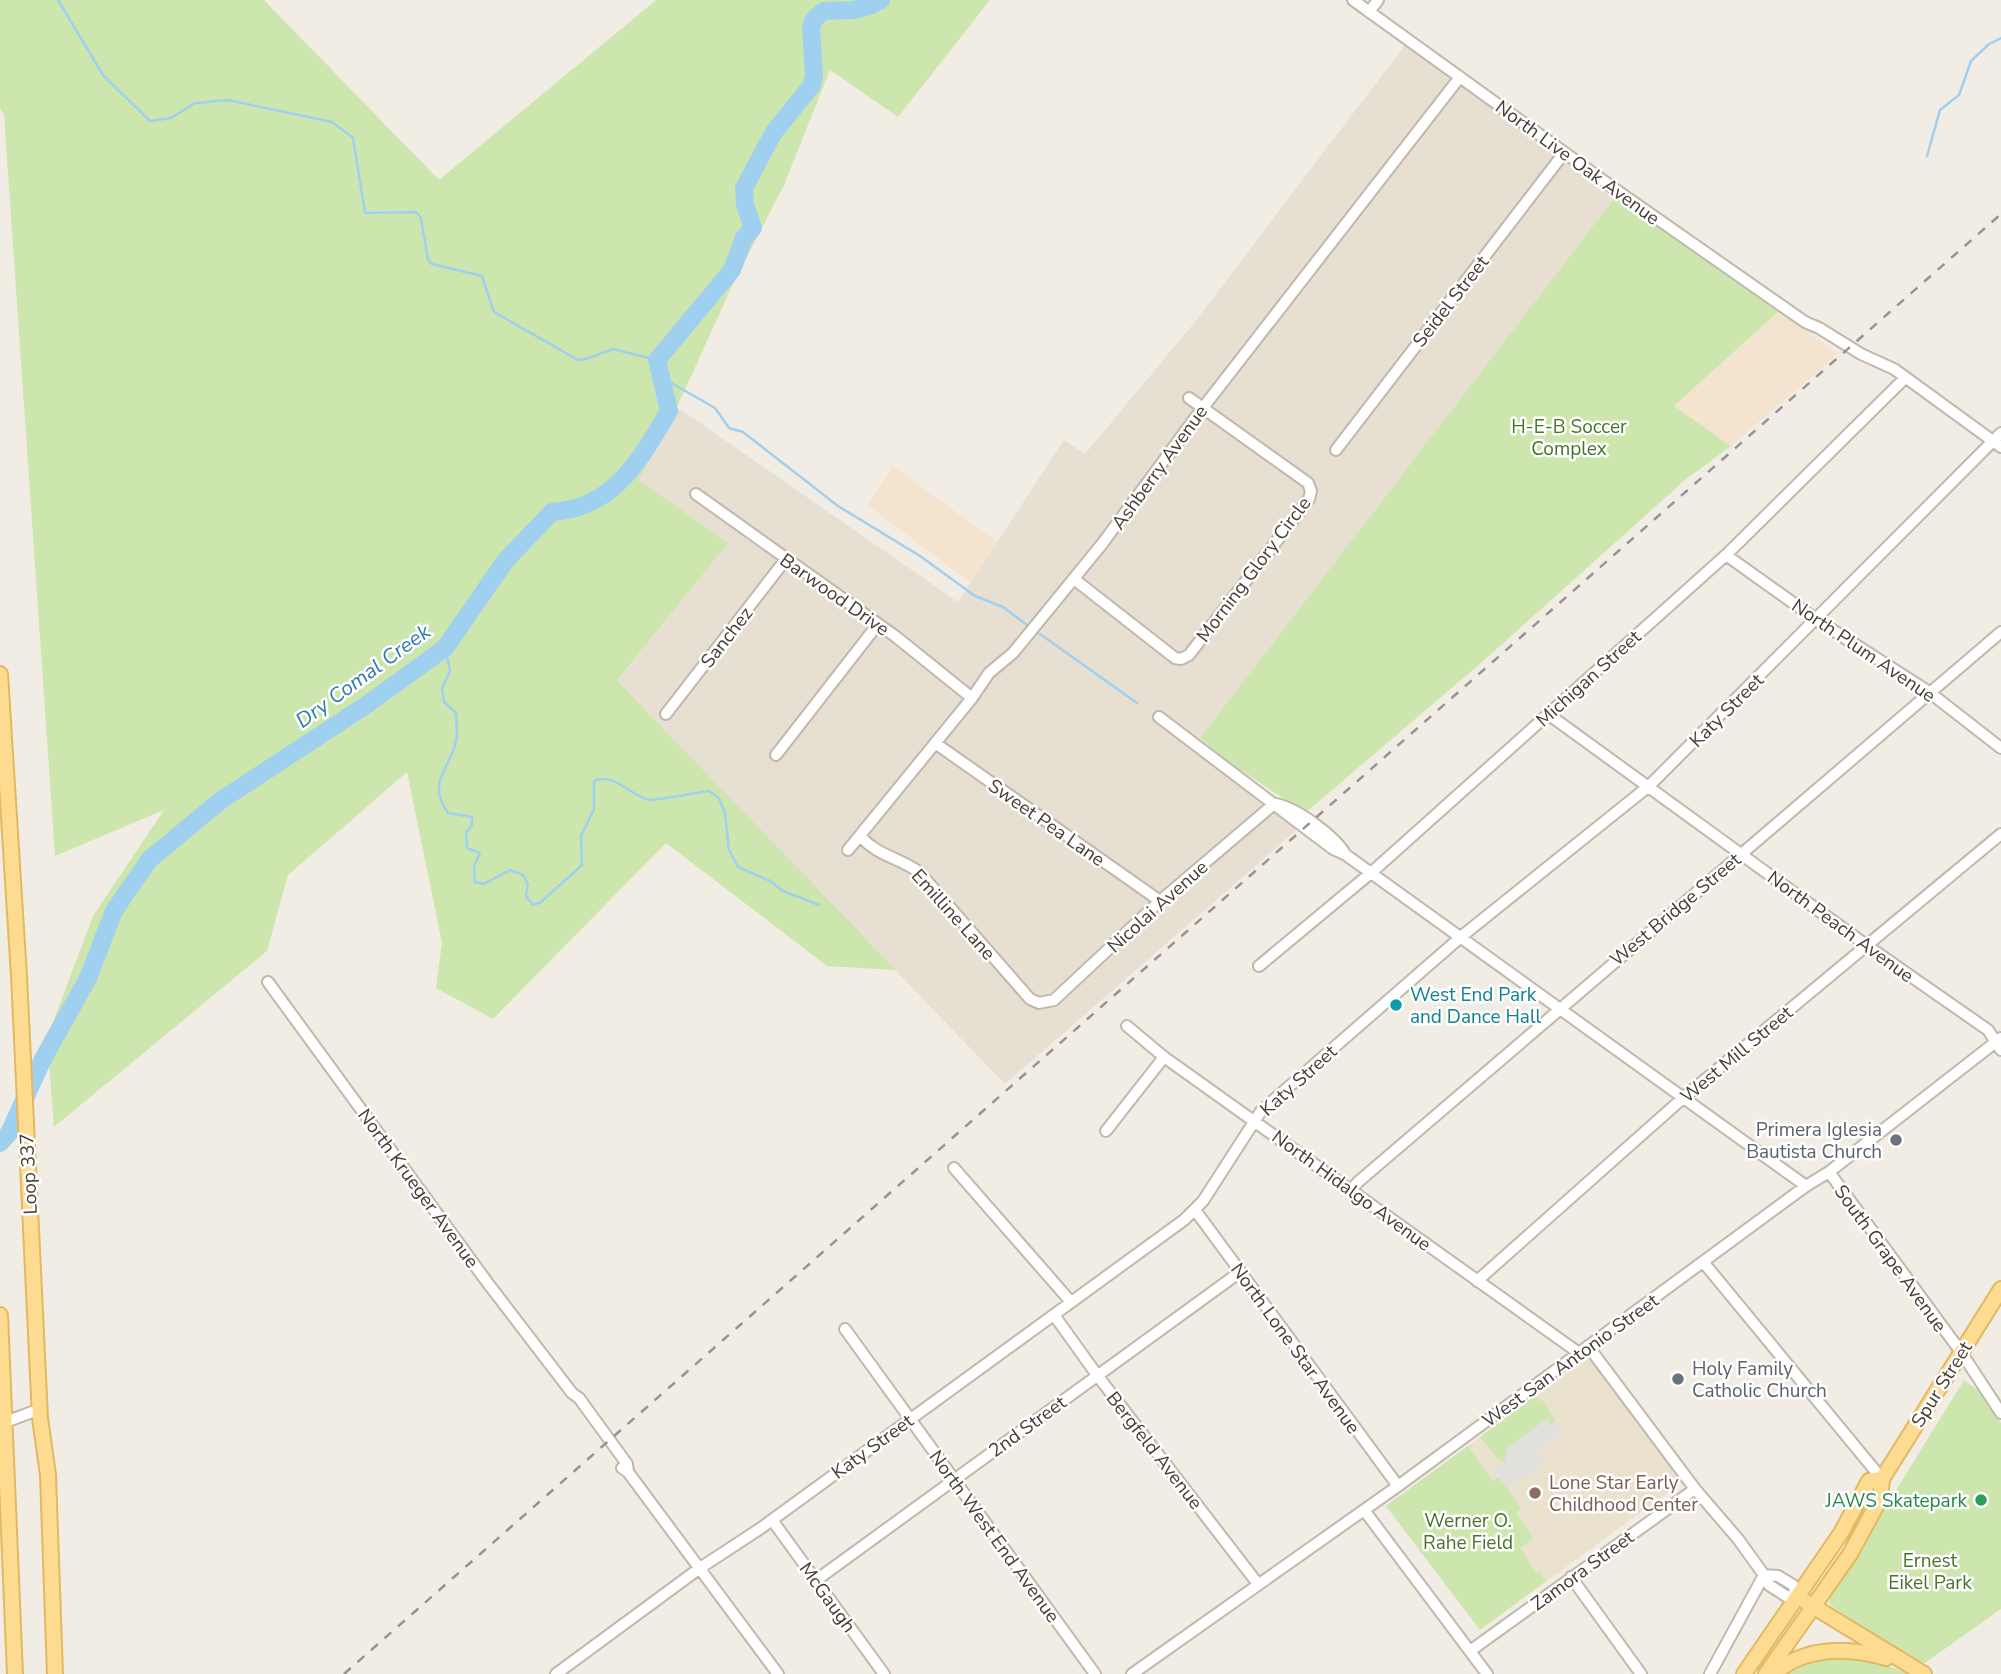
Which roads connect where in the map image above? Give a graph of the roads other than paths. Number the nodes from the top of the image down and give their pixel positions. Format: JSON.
{"nodes":[{"id":1,"x":1353,"y":0,"type":"edge"},
{"id":2,"x":1378,"y":0,"type":"edge"},
{"id":3,"x":1369,"y":12,"type":"junction"},
{"id":4,"x":1461,"y":78,"type":"junction"},
{"id":5,"x":1564,"y":153,"type":"junction"},
{"id":6,"x":1905,"y":378,"type":"junction"},
{"id":7,"x":1189,"y":398,"type":"dead end"},
{"id":8,"x":1202,"y":409,"type":"junction"},
{"id":9,"x":1999,"y":441,"type":"edge"},
{"id":10,"x":1336,"y":450,"type":"dead end"},
{"id":11,"x":696,"y":494,"type":"dead end"},
{"id":12,"x":1726,"y":555,"type":"junction"},
{"id":13,"x":786,"y":559,"type":"junction"},
{"id":14,"x":1074,"y":579,"type":"junction"},
{"id":15,"x":1817,"y":620,"type":"junction"},
{"id":16,"x":878,"y":624,"type":"junction"},
{"id":17,"x":2001,"y":632,"type":"edge"},
{"id":18,"x":0,"y":674,"type":"edge"},
{"id":19,"x":1928,"y":692,"type":"junction"},
{"id":20,"x":972,"y":698,"type":"junction"},
{"id":21,"x":666,"y":714,"type":"dead end"},
{"id":22,"x":1548,"y":714,"type":"junction"},
{"id":23,"x":1159,"y":717,"type":"dead end"},
{"id":24,"x":935,"y":743,"type":"junction"},
{"id":25,"x":2001,"y":748,"type":"edge"},
{"id":26,"x":776,"y":755,"type":"dead end"},
{"id":27,"x":1649,"y":786,"type":"junction"},
{"id":28,"x":1275,"y":804,"type":"junction"},
{"id":29,"x":2001,"y":834,"type":"edge"},
{"id":30,"x":861,"y":837,"type":"junction"},
{"id":31,"x":848,"y":850,"type":"dead end"},
{"id":32,"x":1740,"y":853,"type":"junction"},
{"id":33,"x":1372,"y":872,"type":"junction"},
{"id":34,"x":1160,"y":901,"type":"junction"},
{"id":35,"x":1462,"y":936,"type":"junction"},
{"id":36,"x":1866,"y":945,"type":"junction"},
{"id":37,"x":1259,"y":966,"type":"dead end"},
{"id":38,"x":268,"y":982,"type":"dead end"},
{"id":39,"x":1039,"y":1003,"type":"joint"},
{"id":40,"x":1559,"y":1008,"type":"junction"},
{"id":41,"x":1127,"y":1026,"type":"dead end"},
{"id":42,"x":1999,"y":1043,"type":"edge"},
{"id":43,"x":1164,"y":1057,"type":"junction"},
{"id":44,"x":1684,"y":1098,"type":"junction"},
{"id":45,"x":1254,"y":1120,"type":"junction"},
{"id":46,"x":1106,"y":1131,"type":"dead end"},
{"id":47,"x":954,"y":1168,"type":"dead end"},
{"id":48,"x":1829,"y":1172,"type":"junction"},
{"id":49,"x":1806,"y":1186,"type":"junction"},
{"id":50,"x":1352,"y":1189,"type":"junction"},
{"id":51,"x":1195,"y":1210,"type":"junction"},
{"id":52,"x":1704,"y":1263,"type":"junction"},
{"id":53,"x":1240,"y":1272,"type":"junction"},
{"id":54,"x":1477,"y":1281,"type":"junction"},
{"id":55,"x":2001,"y":1289,"type":"edge"},
{"id":56,"x":1071,"y":1302,"type":"junction"},
{"id":57,"x":0,"y":1315,"type":"edge"},
{"id":58,"x":1054,"y":1315,"type":"junction"},
{"id":59,"x":845,"y":1329,"type":"dead end"},
{"id":60,"x":1583,"y":1350,"type":"junction"},
{"id":61,"x":1961,"y":1352,"type":"junction"},
{"id":62,"x":1097,"y":1376,"type":"junction"},
{"id":63,"x":40,"y":1409,"type":"junction"},
{"id":64,"x":2001,"y":1413,"type":"edge"},
{"id":65,"x":909,"y":1418,"type":"junction"},
{"id":66,"x":3,"y":1423,"type":"edge"},
{"id":67,"x":954,"y":1479,"type":"junction"},
{"id":68,"x":1882,"y":1479,"type":"junction"},
{"id":69,"x":1398,"y":1486,"type":"junction"},
{"id":70,"x":1695,"y":1489,"type":"junction"},
{"id":71,"x":1364,"y":1510,"type":"junction"},
{"id":72,"x":772,"y":1520,"type":"junction"},
{"id":73,"x":11,"y":1542,"type":"junction"},
{"id":74,"x":51,"y":1542,"type":"junction"},
{"id":75,"x":700,"y":1568,"type":"junction"},
{"id":76,"x":1764,"y":1575,"type":"junction"},
{"id":77,"x":1571,"y":1577,"type":"junction"},
{"id":78,"x":816,"y":1581,"type":"junction"},
{"id":79,"x":1258,"y":1584,"type":"junction"},
{"id":80,"x":1797,"y":1597,"type":"junction"},
{"id":81,"x":1812,"y":1605,"type":"junction"},
{"id":82,"x":1470,"y":1651,"type":"junction"},
{"id":83,"x":1904,"y":1663,"type":"junction"},
{"id":84,"x":15,"y":1674,"type":"edge"},
{"id":85,"x":22,"y":1674,"type":"edge"},
{"id":86,"x":48,"y":1674,"type":"edge"},
{"id":87,"x":55,"y":1674,"type":"edge"},
{"id":88,"x":556,"y":1674,"type":"edge"},
{"id":89,"x":778,"y":1674,"type":"edge"},
{"id":90,"x":884,"y":1674,"type":"edge"},
{"id":91,"x":1095,"y":1674,"type":"edge"},
{"id":92,"x":1132,"y":1674,"type":"edge"},
{"id":93,"x":1487,"y":1674,"type":"edge"},
{"id":94,"x":1641,"y":1674,"type":"edge"},
{"id":95,"x":1710,"y":1674,"type":"edge"},
{"id":96,"x":1744,"y":1674,"type":"edge"},
{"id":97,"x":1766,"y":1674,"type":"edge"},
{"id":98,"x":1774,"y":1674,"type":"edge"},
{"id":99,"x":1924,"y":1674,"type":"edge"}],
"edges":[{"from":1,"to":3,"type":"street","name":"North Live Oak Avenue"},
{"from":2,"to":3,"type":"street"},
{"from":3,"to":4,"type":"street","name":"North Live Oak Avenue"},
{"from":4,"to":5,"type":"street","name":"North Live Oak Avenue"},
{"from":4,"to":8,"type":"street","name":"Ashberry Avenue"},
{"from":5,"to":6,"type":"street","name":"North Live Oak Avenue"},
{"from":5,"to":10,"type":"street","name":"Seidel Street"},
{"from":6,"to":9,"type":"street","name":"North Live Oak Avenue"},
{"from":6,"to":12,"type":"street","name":"Michigan Street"},
{"from":7,"to":8,"type":"street","name":"Morning Glory Circle"},
{"from":8,"to":14,"type":"street","name":"Ashberry Avenue"},
{"from":8,"to":14,"type":"street","name":"Morning Glory Circle"},
{"from":9,"to":15,"type":"street","name":"Katy Street"},
{"from":11,"to":13,"type":"street","name":"Barwood Drive"},
{"from":12,"to":15,"type":"street","name":"North Plum Avenue"},
{"from":12,"to":22,"type":"street","name":"Michigan Street"},
{"from":13,"to":16,"type":"street","name":"Barwood Drive"},
{"from":13,"to":21,"type":"street","name":"Sanchez"},
{"from":14,"to":20,"type":"street","name":"Ashberry Avenue"},
{"from":15,"to":19,"type":"street","name":"North Plum Avenue"},
{"from":15,"to":27,"type":"street","name":"Katy Street"},
{"from":16,"to":20,"type":"street","name":"Barwood Drive"},
{"from":16,"to":26,"type":"street"},
{"from":17,"to":19,"type":"street","name":"West Bridge Street"},
{"from":18,"to":63,"type":"main road","name":"Loop 337"},
{"from":19,"to":25,"type":"street","name":"North Plum Avenue"},
{"from":19,"to":32,"type":"street","name":"West Bridge Street"},
{"from":20,"to":24,"type":"street","name":"Ashberry Avenue"},
{"from":22,"to":27,"type":"street","name":"North Peach Avenue"},
{"from":22,"to":33,"type":"street","name":"Michigan Street"},
{"from":23,"to":28,"type":"street"},
{"from":24,"to":30,"type":"street","name":"Ashberry Avenue"},
{"from":24,"to":34,"type":"street","name":"Sweet Pea Lane"},
{"from":27,"to":32,"type":"street","name":"North Peach Avenue"},
{"from":27,"to":35,"type":"street","name":"Katy Street"},
{"from":28,"to":33,"type":"street"},
{"from":28,"to":34,"type":"street","name":"Nicolai Avenue"},
{"from":29,"to":36,"type":"street","name":"West Mill Street"},
{"from":30,"to":31,"type":"street","name":"Ashberry Avenue"},
{"from":30,"to":39,"type":"street","name":"Emilline Lane"},
{"from":32,"to":36,"type":"street","name":"North Peach Avenue"},
{"from":32,"to":40,"type":"street","name":"West Bridge Street"},
{"from":33,"to":35,"type":"street"},
{"from":33,"to":37,"type":"street","name":"Michigan Street"},
{"from":34,"to":39,"type":"street","name":"Nicolai Avenue"},
{"from":35,"to":40,"type":"street"},
{"from":35,"to":45,"type":"street","name":"Katy Street"},
{"from":36,"to":42,"type":"street","name":"North Peach Avenue"},
{"from":36,"to":44,"type":"street","name":"West Mill Street"},
{"from":38,"to":75,"type":"street","name":"North Krueger Avenue"},
{"from":40,"to":44,"type":"street"},
{"from":40,"to":50,"type":"street","name":"West Bridge Street"},
{"from":41,"to":43,"type":"street","name":"North Hidalgo Avenue"},
{"from":42,"to":48,"type":"street","name":"West San Antonio Street"},
{"from":43,"to":45,"type":"street","name":"North Hidalgo Avenue"},
{"from":43,"to":46,"type":"street"},
{"from":44,"to":49,"type":"street"},
{"from":44,"to":54,"type":"street","name":"West Mill Street"},
{"from":45,"to":50,"type":"street","name":"North Hidalgo Avenue"},
{"from":45,"to":51,"type":"street","name":"Katy Street"},
{"from":47,"to":56,"type":"street"},
{"from":48,"to":49,"type":"street","name":"West San Antonio Street"},
{"from":48,"to":61,"type":"street","name":"South Grape Avenue"},
{"from":49,"to":52,"type":"street","name":"West San Antonio Street"},
{"from":50,"to":54,"type":"street","name":"North Hidalgo Avenue"},
{"from":51,"to":53,"type":"street","name":"North Lone Star Avenue"},
{"from":51,"to":56,"type":"street","name":"Katy Street"},
{"from":52,"to":60,"type":"street","name":"West San Antonio Street"},
{"from":52,"to":68,"type":"street"},
{"from":53,"to":62,"type":"street","name":"2nd Street"},
{"from":53,"to":69,"type":"street","name":"North Lone Star Avenue"},
{"from":54,"to":60,"type":"street","name":"North Hidalgo Avenue"},
{"from":55,"to":61,"type":"main road","name":"Spur Street"},
{"from":56,"to":58,"type":"street","name":"Katy Street"},
{"from":57,"to":66,"type":"main road"},
{"from":58,"to":62,"type":"street","name":"Bergfeld Avenue"},
{"from":58,"to":65,"type":"street","name":"Katy Street"},
{"from":59,"to":65,"type":"street","name":"North West End Avenue"},
{"from":60,"to":69,"type":"street","name":"West San Antonio Street"},
{"from":60,"to":70,"type":"street","name":"North Hidalgo Avenue"},
{"from":61,"to":64,"type":"street","name":"South Grape Avenue"},
{"from":61,"to":68,"type":"main road","name":"Spur Street"},
{"from":62,"to":67,"type":"street","name":"2nd Street"},
{"from":62,"to":79,"type":"street","name":"Bergfeld Avenue"},
{"from":63,"to":66,"type":"street"},
{"from":63,"to":74,"type":"main road","name":"Loop 337"},
{"from":65,"to":67,"type":"street","name":"North West End Avenue"},
{"from":65,"to":72,"type":"street","name":"Katy Street"},
{"from":66,"to":73,"type":"main road"},
{"from":67,"to":78,"type":"street","name":"2nd Street"},
{"from":67,"to":91,"type":"street","name":"North West End Avenue"},
{"from":68,"to":80,"type":"main road","name":"Spur Street"},
{"from":68,"to":81,"type":"main road","name":"Spur Street"},
{"from":69,"to":71,"type":"street","name":"West San Antonio Street"},
{"from":70,"to":76,"type":"street","name":"North Hidalgo Avenue"},
{"from":70,"to":77,"type":"street","name":"Zamora Street"},
{"from":71,"to":79,"type":"street","name":"West San Antonio Street"},
{"from":71,"to":82,"type":"street"},
{"from":72,"to":75,"type":"street","name":"Katy Street"},
{"from":72,"to":78,"type":"street","name":"McGaugh"},
{"from":73,"to":84,"type":"main road"},
{"from":73,"to":85,"type":"main road"},
{"from":74,"to":86,"type":"main road"},
{"from":74,"to":87,"type":"main road","name":"Loop 337"},
{"from":75,"to":88,"type":"street","name":"Katy Street"},
{"from":75,"to":89,"type":"street","name":"North Krueger Avenue"},
{"from":76,"to":80,"type":"street","name":"North Hidalgo Avenue"},
{"from":76,"to":95,"type":"street"},
{"from":77,"to":82,"type":"street","name":"Zamora Street"},
{"from":77,"to":94,"type":"street"},
{"from":78,"to":90,"type":"street","name":"McGaugh"},
{"from":79,"to":92,"type":"street","name":"West San Antonio Street"},
{"from":80,"to":81,"type":"main road"},
{"from":80,"to":96,"type":"main road","name":"Spur Street"},
{"from":81,"to":83,"type":"main road"},
{"from":81,"to":97,"type":"main road","name":"Spur Street"},
{"from":82,"to":93,"type":"street"},
{"from":83,"to":98,"type":"main road"},
{"from":83,"to":99,"type":"main road"}]}
